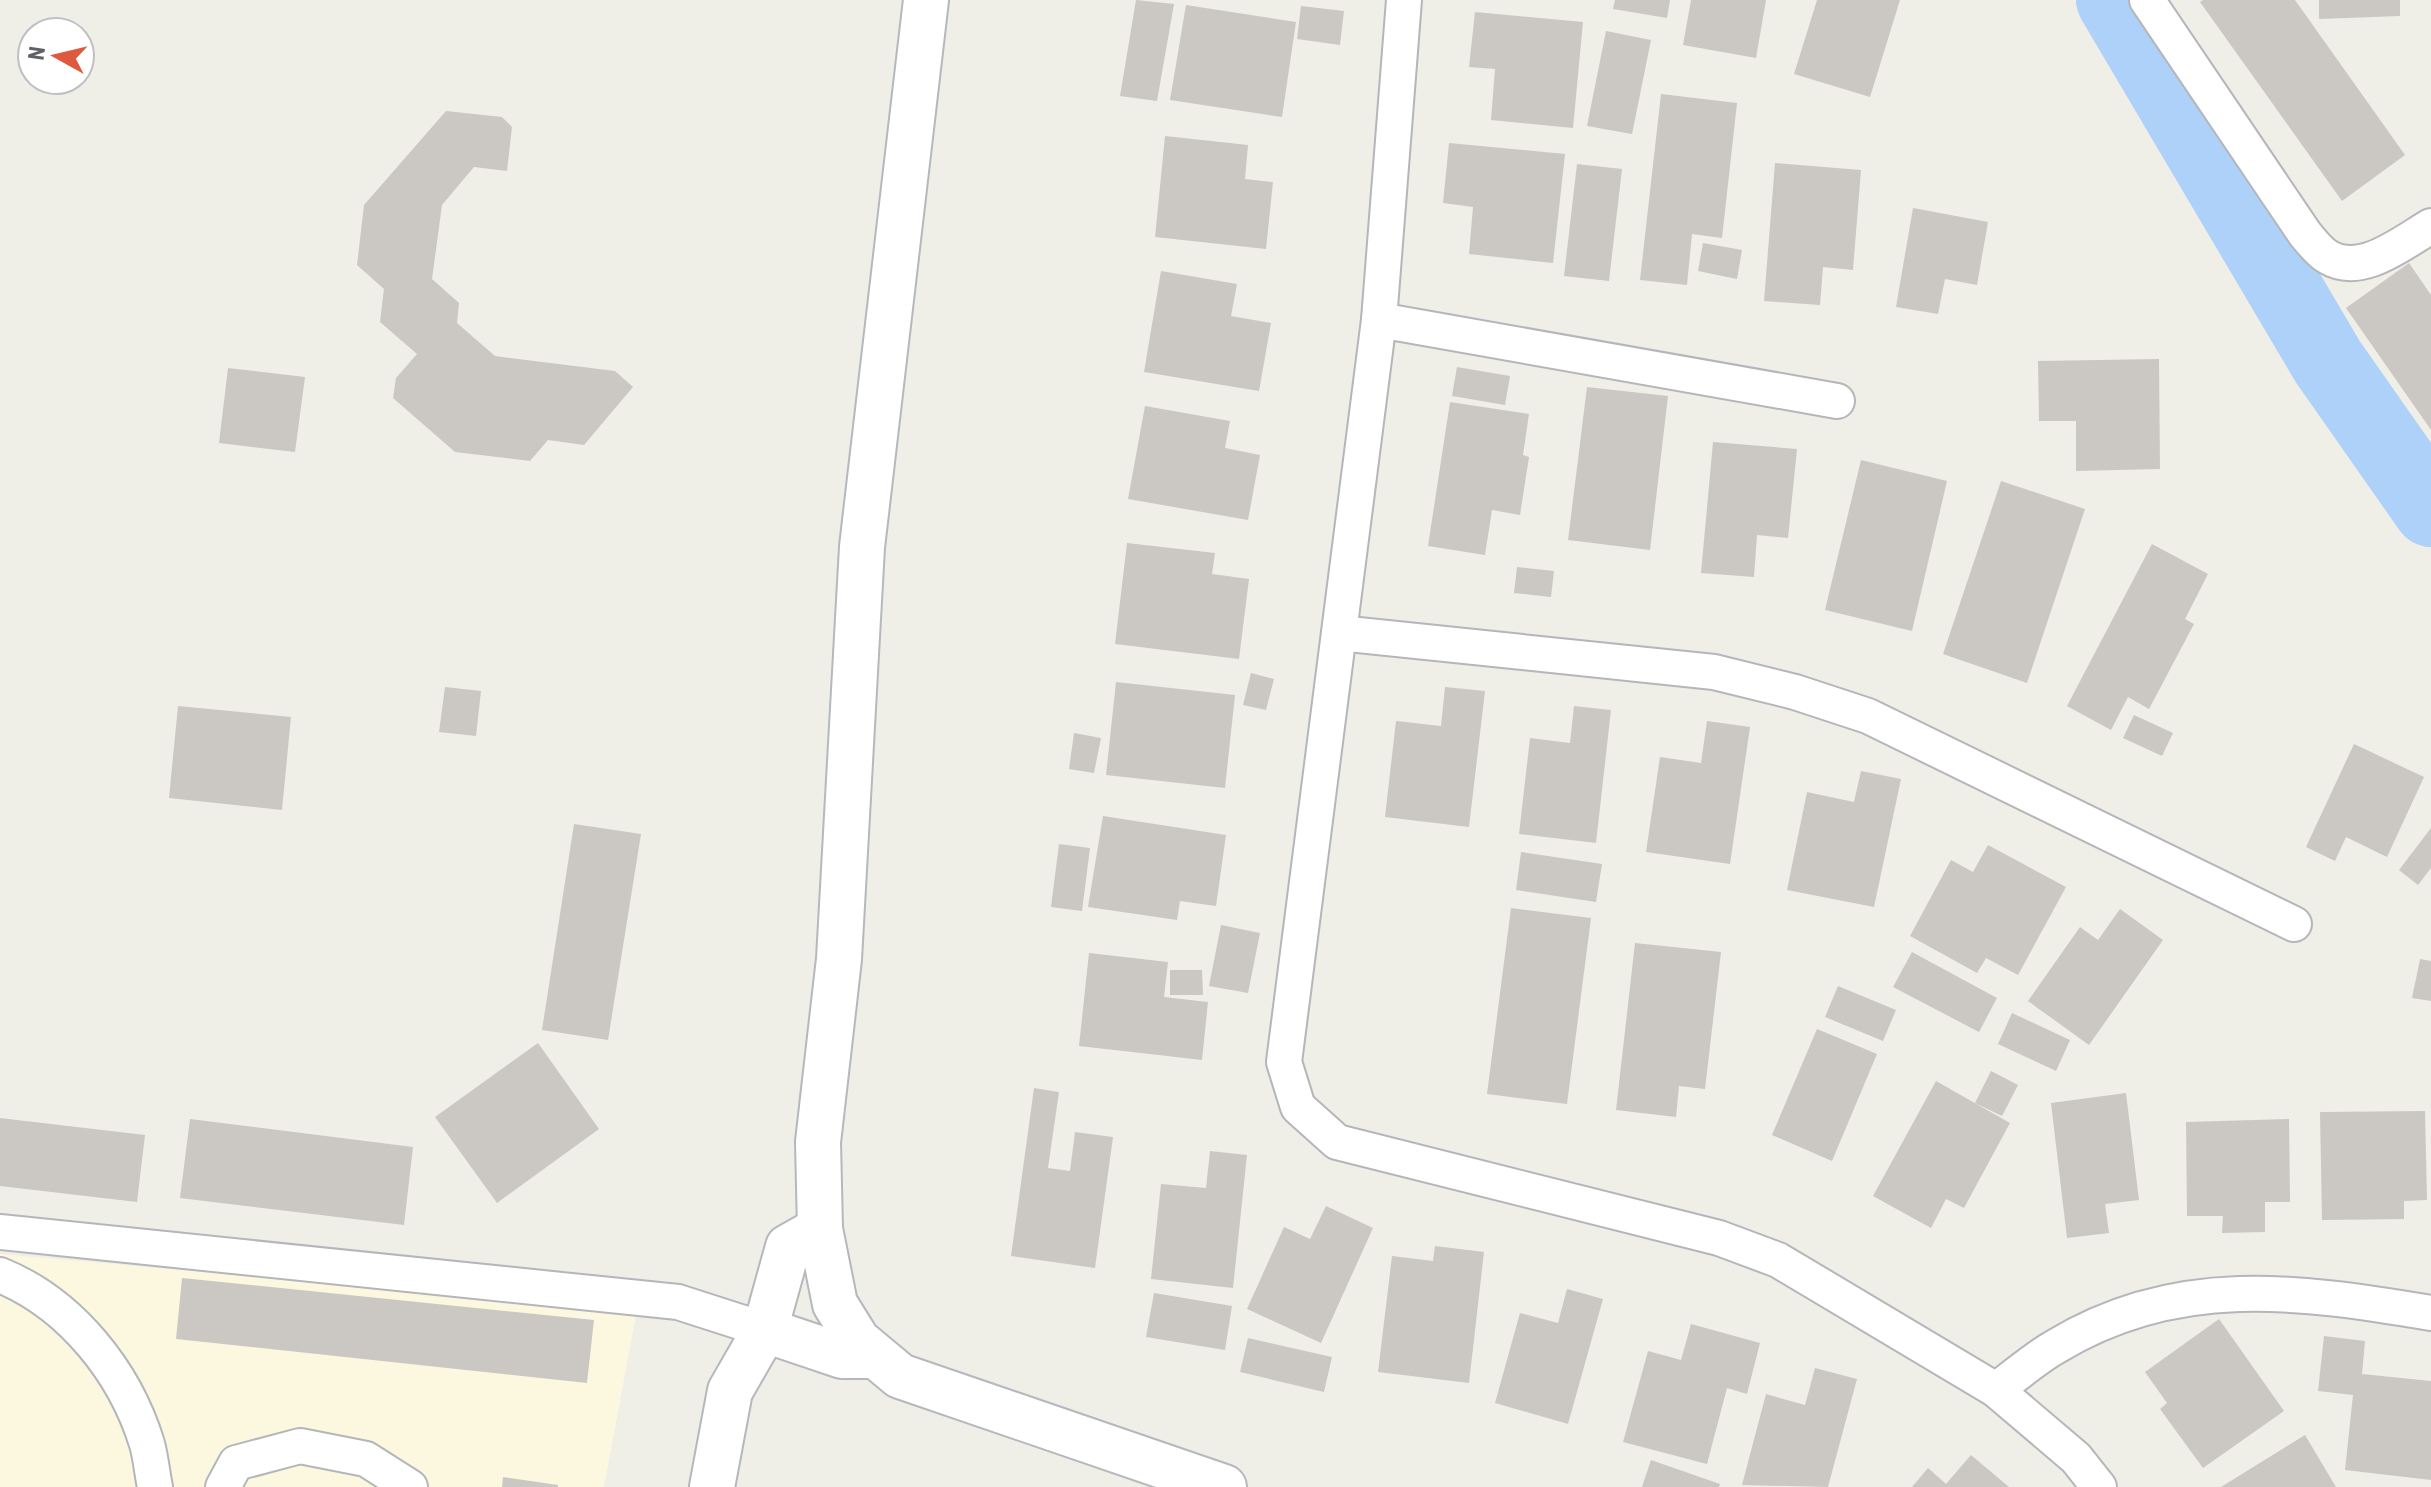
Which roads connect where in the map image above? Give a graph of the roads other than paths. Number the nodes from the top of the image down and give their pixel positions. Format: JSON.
{"nodes":[{"id":1,"x":926,"y":0,"type":"edge"},
{"id":2,"x":1404,"y":0,"type":"edge"},
{"id":3,"x":2147,"y":0,"type":"edge"},
{"id":4,"x":2431,"y":226,"type":"edge"},
{"id":5,"x":1379,"y":320,"type":"junction"},
{"id":6,"x":1837,"y":401,"type":"dead end"},
{"id":7,"x":1339,"y":633,"type":"junction"},
{"id":8,"x":2294,"y":924,"type":"dead end"},
{"id":9,"x":820,"y":1229,"type":"junction"},
{"id":10,"x":0,"y":1232,"type":"edge"},
{"id":11,"x":0,"y":1275,"type":"edge"},
{"id":12,"x":2431,"y":1313,"type":"edge"},
{"id":13,"x":765,"y":1330,"type":"junction"},
{"id":14,"x":874,"y":1356,"type":"junction"},
{"id":15,"x":1996,"y":1390,"type":"junction"},
{"id":16,"x":155,"y":1487,"type":"edge"},
{"id":17,"x":223,"y":1487,"type":"edge"},
{"id":18,"x":410,"y":1487,"type":"edge"},
{"id":19,"x":712,"y":1487,"type":"edge"},
{"id":20,"x":1224,"y":1487,"type":"edge"},
{"id":21,"x":2099,"y":1487,"type":"edge"}],
"edges":[{"from":1,"to":9,"type":"street"},
{"from":2,"to":5,"type":"street"},
{"from":3,"to":4,"type":"street"},
{"from":5,"to":6,"type":"street"},
{"from":5,"to":7,"type":"street"},
{"from":7,"to":8,"type":"street"},
{"from":7,"to":15,"type":"street"},
{"from":9,"to":13,"type":"street"},
{"from":9,"to":14,"type":"street"},
{"from":10,"to":13,"type":"street"},
{"from":11,"to":16,"type":"street"},
{"from":12,"to":15,"type":"street"},
{"from":13,"to":14,"type":"street"},
{"from":13,"to":19,"type":"street"},
{"from":14,"to":20,"type":"street"},
{"from":15,"to":21,"type":"street"},
{"from":17,"to":18,"type":"street"}]}
